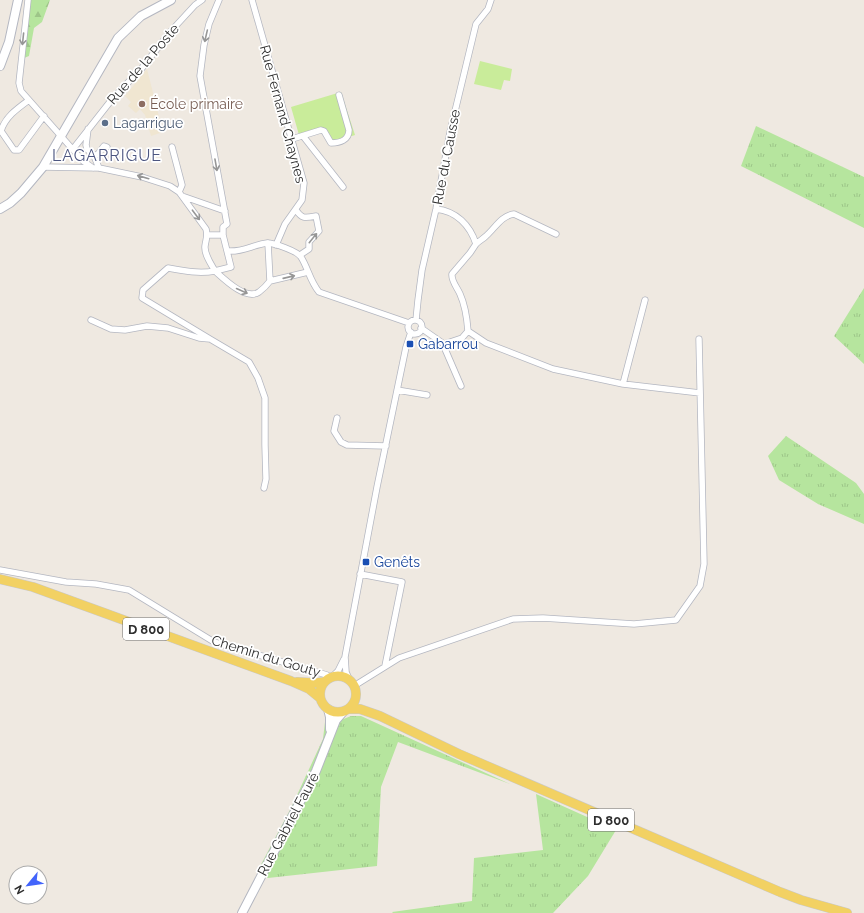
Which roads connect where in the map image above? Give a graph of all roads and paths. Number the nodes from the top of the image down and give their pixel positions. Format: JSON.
{"nodes":[{"id":1,"x":18,"y":0,"type":"edge"},
{"id":2,"x":28,"y":0,"type":"edge"},
{"id":3,"x":171,"y":0,"type":"edge"},
{"id":4,"x":202,"y":0,"type":"edge"},
{"id":5,"x":219,"y":0,"type":"edge"},
{"id":6,"x":252,"y":0,"type":"edge"},
{"id":7,"x":491,"y":0,"type":"edge"},
{"id":8,"x":0,"y":66,"type":"edge"},
{"id":9,"x":339,"y":95,"type":"dead end"},
{"id":10,"x":29,"y":100,"type":"junction"},
{"id":11,"x":44,"y":116,"type":"junction"},
{"id":12,"x":88,"y":129,"type":"junction"},
{"id":13,"x":62,"y":136,"type":"junction"},
{"id":14,"x":303,"y":136,"type":"junction"},
{"id":15,"x":292,"y":139,"type":"junction"},
{"id":16,"x":107,"y":147,"type":"dead end"},
{"id":17,"x":172,"y":147,"type":"dead end"},
{"id":18,"x":73,"y":150,"type":"junction"},
{"id":19,"x":94,"y":156,"type":"junction"},
{"id":20,"x":43,"y":167,"type":"junction"},
{"id":21,"x":96,"y":168,"type":"junction"},
{"id":22,"x":343,"y":187,"type":"dead end"},
{"id":23,"x":180,"y":194,"type":"junction"},
{"id":24,"x":436,"y":209,"type":"junction"},
{"id":25,"x":0,"y":210,"type":"edge"},
{"id":26,"x":296,"y":210,"type":"junction"},
{"id":27,"x":225,"y":211,"type":"junction"},
{"id":28,"x":556,"y":234,"type":"dead end"},
{"id":29,"x":208,"y":235,"type":"junction"},
{"id":30,"x":223,"y":235,"type":"junction"},
{"id":31,"x":268,"y":243,"type":"junction"},
{"id":32,"x":476,"y":244,"type":"junction"},
{"id":33,"x":276,"y":246,"type":"junction"},
{"id":34,"x":228,"y":251,"type":"junction"},
{"id":35,"x":300,"y":255,"type":"junction"},
{"id":36,"x":215,"y":271,"type":"junction"},
{"id":37,"x":308,"y":272,"type":"junction"},
{"id":38,"x":270,"y":281,"type":"junction"},
{"id":39,"x":645,"y":300,"type":"dead end"},
{"id":40,"x":91,"y":320,"type":"dead end"},
{"id":41,"x":416,"y":320,"type":"junction"},
{"id":42,"x":409,"y":323,"type":"junction"},
{"id":43,"x":421,"y":328,"type":"junction"},
{"id":44,"x":468,"y":331,"type":"junction"},
{"id":45,"x":411,"y":332,"type":"junction"},
{"id":46,"x":210,"y":339,"type":"junction"},
{"id":47,"x":699,"y":339,"type":"dead end"},
{"id":48,"x":444,"y":344,"type":"junction"},
{"id":49,"x":623,"y":384,"type":"junction"},
{"id":50,"x":461,"y":386,"type":"dead end"},
{"id":51,"x":398,"y":390,"type":"junction"},
{"id":52,"x":700,"y":393,"type":"junction"},
{"id":53,"x":427,"y":395,"type":"dead end"},
{"id":54,"x":337,"y":418,"type":"dead end"},
{"id":55,"x":386,"y":446,"type":"junction"},
{"id":56,"x":264,"y":488,"type":"dead end"},
{"id":57,"x":0,"y":570,"type":"edge"},
{"id":58,"x":360,"y":574,"type":"junction"},
{"id":59,"x":0,"y":579,"type":"edge"},
{"id":60,"x":345,"y":656,"type":"junction"},
{"id":61,"x":385,"y":666,"type":"junction"},
{"id":62,"x":329,"y":679,"type":"junction"},
{"id":63,"x":291,"y":681,"type":"junction"},
{"id":64,"x":353,"y":686,"type":"junction"},
{"id":65,"x":320,"y":698,"type":"junction"},
{"id":66,"x":328,"y":709,"type":"junction"},
{"id":67,"x":346,"y":710,"type":"junction"},
{"id":68,"x":380,"y":716,"type":"junction"},
{"id":69,"x":330,"y":734,"type":"junction"},
{"id":70,"x":242,"y":913,"type":"edge"},
{"id":71,"x":847,"y":913,"type":"edge"}],
"edges":[{"from":1,"to":8,"type":"street"},
{"from":2,"to":10,"type":"street","one_way":true},
{"from":3,"to":13,"type":"street"},
{"from":4,"to":12,"type":"street","name":"Rue de la Poste"},
{"from":5,"to":27,"type":"street","one_way":true},
{"from":6,"to":15,"type":"street","name":"Rue Fernand Chaynes"},
{"from":7,"to":24,"type":"street","name":"Rue du Causse"},
{"from":9,"to":14,"type":"street"},
{"from":10,"to":11,"type":"street"},
{"from":10,"to":11,"type":"street"},
{"from":11,"to":13,"type":"street"},
{"from":12,"to":18,"type":"street","name":"Rue de la Poste"},
{"from":12,"to":19,"type":"street"},
{"from":13,"to":18,"type":"street"},
{"from":13,"to":20,"type":"street"},
{"from":14,"to":15,"type":"street"},
{"from":14,"to":22,"type":"street"},
{"from":15,"to":26,"type":"street","name":"Rue Fernand Chaynes"},
{"from":16,"to":19,"type":"street"},
{"from":17,"to":23,"type":"street"},
{"from":18,"to":21,"type":"street"},
{"from":19,"to":21,"type":"street"},
{"from":20,"to":21,"type":"street"},
{"from":20,"to":25,"type":"street"},
{"from":23,"to":21,"type":"street","one_way":true},
{"from":23,"to":27,"type":"street"},
{"from":23,"to":29,"type":"street","one_way":true},
{"from":24,"to":32,"type":"street"},
{"from":24,"to":41,"type":"street","name":"Rue du Causse"},
{"from":26,"to":33,"type":"street","name":"Rue Fernand Chaynes"},
{"from":35,"to":26,"type":"street","one_way":true},
{"from":27,"to":30,"type":"street"},
{"from":28,"to":32,"type":"street"},
{"from":29,"to":30,"type":"street"},
{"from":29,"to":36,"type":"street"},
{"from":30,"to":34,"type":"street"},
{"from":31,"to":33,"type":"street"},
{"from":31,"to":34,"type":"street"},
{"from":31,"to":38,"type":"street"},
{"from":32,"to":44,"type":"street"},
{"from":33,"to":35,"type":"street"},
{"from":34,"to":36,"type":"street"},
{"from":35,"to":37,"type":"street"},
{"from":36,"to":38,"type":"street","one_way":true},
{"from":36,"to":46,"type":"street"},
{"from":38,"to":37,"type":"street","one_way":true},
{"from":37,"to":42,"type":"street"},
{"from":39,"to":49,"type":"street"},
{"from":40,"to":46,"type":"street"},
{"from":41,"to":42,"type":"street"},
{"from":41,"to":43,"type":"street"},
{"from":42,"to":45,"type":"street"},
{"from":43,"to":45,"type":"street"},
{"from":43,"to":48,"type":"street"},
{"from":44,"to":48,"type":"street"},
{"from":44,"to":49,"type":"street"},
{"from":45,"to":51,"type":"street"},
{"from":46,"to":56,"type":"street"},
{"from":47,"to":52,"type":"street"},
{"from":48,"to":50,"type":"street"},
{"from":49,"to":52,"type":"street"},
{"from":51,"to":53,"type":"street"},
{"from":51,"to":55,"type":"street"},
{"from":52,"to":61,"type":"street"},
{"from":54,"to":55,"type":"street"},
{"from":55,"to":58,"type":"street"},
{"from":57,"to":62,"type":"street","name":"Chemin du Gouty"},
{"from":58,"to":60,"type":"street"},
{"from":58,"to":61,"type":"street"},
{"from":59,"to":63,"type":"main road","number":"D 800"},
{"from":60,"to":62,"type":"street"},
{"from":60,"to":64,"type":"street"},
{"from":61,"to":64,"type":"street"},
{"from":62,"to":63,"type":"main road","number":"D 800"},
{"from":62,"to":64,"type":"main road"},
{"from":62,"to":65,"type":"main road"},
{"from":63,"to":65,"type":"main road","number":"D 800"},
{"from":64,"to":67,"type":"main road"},
{"from":64,"to":68,"type":"main road","number":"D 800"},
{"from":65,"to":66,"type":"main road"},
{"from":66,"to":67,"type":"main road"},
{"from":66,"to":69,"type":"street","name":"Rue Gabriel Fauré"},
{"from":67,"to":68,"type":"main road","number":"D 800"},
{"from":67,"to":69,"type":"street","name":"Rue Gabriel Fauré"},
{"from":68,"to":71,"type":"main road","number":"D 800"},
{"from":69,"to":70,"type":"street","name":"Rue Gabriel Fauré"}]}
